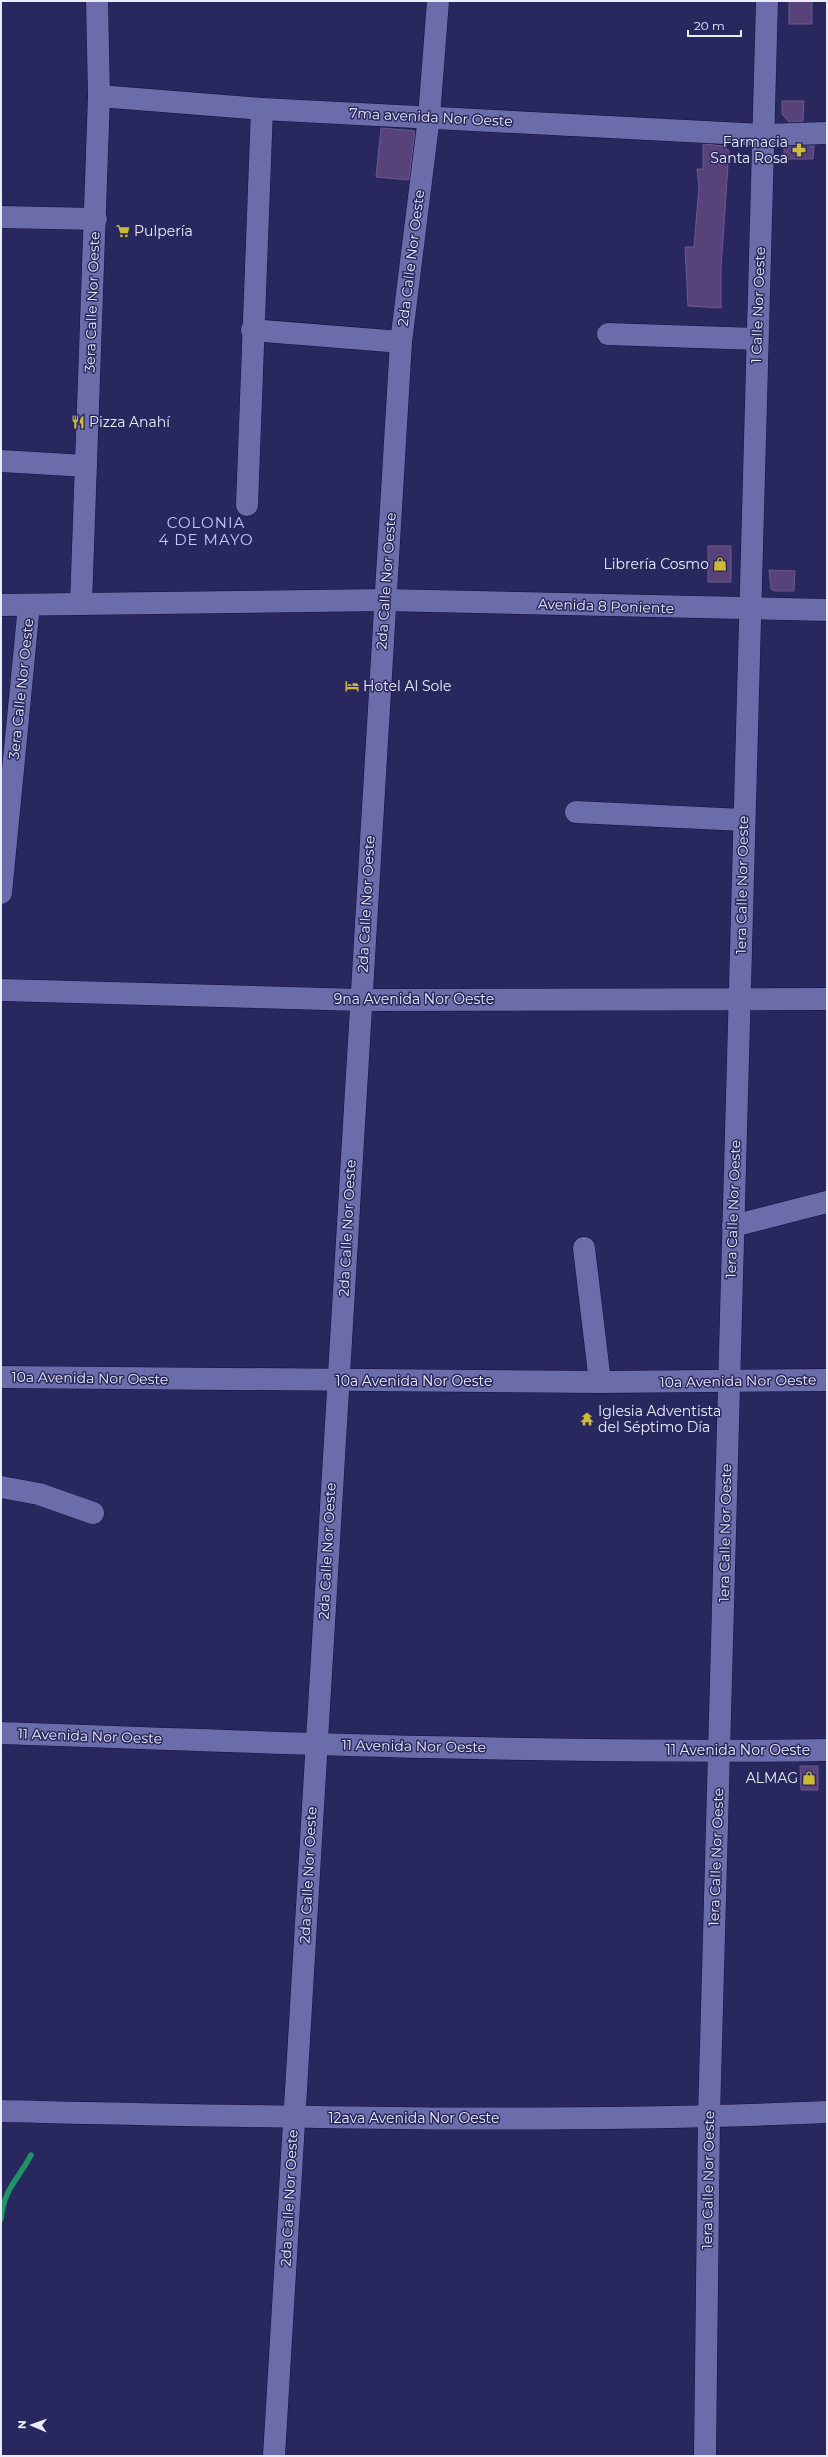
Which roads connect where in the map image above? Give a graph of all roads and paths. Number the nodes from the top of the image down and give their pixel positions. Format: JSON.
{"nodes":[{"id":1,"x":97,"y":1,"type":"edge"},
{"id":2,"x":438,"y":1,"type":"edge"},
{"id":3,"x":767,"y":1,"type":"edge"},
{"id":4,"x":99,"y":96,"type":"junction"},
{"id":5,"x":262,"y":109,"type":"junction"},
{"id":6,"x":429,"y":117,"type":"junction"},
{"id":7,"x":827,"y":133,"type":"edge"},
{"id":8,"x":763,"y":135,"type":"junction"},
{"id":9,"x":1,"y":217,"type":"edge"},
{"id":10,"x":96,"y":219,"type":"junction"},
{"id":11,"x":252,"y":330,"type":"junction"},
{"id":12,"x":608,"y":334,"type":"dead end"},
{"id":13,"x":757,"y":339,"type":"junction"},
{"id":14,"x":401,"y":342,"type":"junction"},
{"id":15,"x":1,"y":461,"type":"edge"},
{"id":16,"x":86,"y":466,"type":"junction"},
{"id":17,"x":247,"y":505,"type":"dead end"},
{"id":18,"x":384,"y":600,"type":"junction"},
{"id":19,"x":81,"y":604,"type":"junction"},
{"id":20,"x":1,"y":605,"type":"edge"},
{"id":21,"x":29,"y":605,"type":"junction"},
{"id":22,"x":749,"y":609,"type":"junction"},
{"id":23,"x":827,"y":610,"type":"edge"},
{"id":24,"x":576,"y":812,"type":"dead end"},
{"id":25,"x":744,"y":820,"type":"junction"},
{"id":26,"x":1,"y":893,"type":"edge"},
{"id":27,"x":1,"y":990,"type":"edge"},
{"id":28,"x":827,"y":999,"type":"edge"},
{"id":29,"x":360,"y":1000,"type":"junction"},
{"id":30,"x":739,"y":1000,"type":"junction"},
{"id":31,"x":827,"y":1202,"type":"edge"},
{"id":32,"x":733,"y":1226,"type":"junction"},
{"id":33,"x":584,"y":1248,"type":"dead end"},
{"id":34,"x":1,"y":1377,"type":"edge"},
{"id":35,"x":338,"y":1380,"type":"junction"},
{"id":36,"x":827,"y":1380,"type":"edge"},
{"id":37,"x":600,"y":1382,"type":"junction"},
{"id":38,"x":728,"y":1383,"type":"junction"},
{"id":39,"x":1,"y":1487,"type":"edge"},
{"id":40,"x":92,"y":1513,"type":"dead end"},
{"id":41,"x":1,"y":1733,"type":"edge"},
{"id":42,"x":316,"y":1744,"type":"junction"},
{"id":43,"x":827,"y":1750,"type":"edge"},
{"id":44,"x":719,"y":1751,"type":"junction"},
{"id":45,"x":1,"y":2111,"type":"edge"},
{"id":46,"x":827,"y":2112,"type":"edge"},
{"id":47,"x":709,"y":2117,"type":"junction"},
{"id":48,"x":294,"y":2118,"type":"junction"},
{"id":49,"x":274,"y":2456,"type":"edge"},
{"id":50,"x":705,"y":2456,"type":"edge"}],
"edges":[{"from":1,"to":4,"type":"street","name":"3era Calle Nor Oeste"},
{"from":2,"to":6,"type":"street","name":"2da Calle Nor Oeste"},
{"from":3,"to":8,"type":"street","name":"1 Calle Nor Oeste"},
{"from":4,"to":5,"type":"street","name":"7ma avenida Nor Oeste"},
{"from":4,"to":10,"type":"street","name":"3era Calle Nor Oeste"},
{"from":5,"to":6,"type":"street","name":"7ma avenida Nor Oeste"},
{"from":5,"to":11,"type":"street"},
{"from":6,"to":8,"type":"street","name":"7ma avenida Nor Oeste"},
{"from":6,"to":14,"type":"street","name":"2da Calle Nor Oeste"},
{"from":7,"to":8,"type":"street","name":"7ma avenida Nor Oeste"},
{"from":8,"to":13,"type":"street","name":"1 Calle Nor Oeste"},
{"from":9,"to":10,"type":"street"},
{"from":10,"to":16,"type":"street","name":"3era Calle Nor Oeste"},
{"from":11,"to":14,"type":"street"},
{"from":11,"to":17,"type":"street"},
{"from":12,"to":13,"type":"street"},
{"from":13,"to":22,"type":"street","name":"1 Calle Nor Oeste"},
{"from":14,"to":18,"type":"street","name":"2da Calle Nor Oeste"},
{"from":15,"to":16,"type":"street"},
{"from":16,"to":19,"type":"street","name":"3era Calle Nor Oeste"},
{"from":18,"to":19,"type":"street","name":"Avenida 8 Poniente"},
{"from":18,"to":22,"type":"street","name":"Avenida 8 Poniente"},
{"from":18,"to":29,"type":"street","name":"2da Calle Nor Oeste"},
{"from":19,"to":21,"type":"street","name":"Avenida 8 Poniente"},
{"from":20,"to":21,"type":"street","name":"Avenida 8 Poniente"},
{"from":21,"to":26,"type":"street","name":"3era Calle Nor Oeste"},
{"from":22,"to":23,"type":"street","name":"Avenida 8 Poniente"},
{"from":22,"to":25,"type":"street","name":"1era Calle Nor Oeste"},
{"from":24,"to":25,"type":"street"},
{"from":25,"to":30,"type":"street","name":"1era Calle Nor Oeste"},
{"from":27,"to":29,"type":"street","name":"9na Avenida Nor Oeste"},
{"from":28,"to":30,"type":"street","name":"9na Avenida Nor Oeste"},
{"from":29,"to":30,"type":"street","name":"9na Avenida Nor Oeste"},
{"from":29,"to":35,"type":"street","name":"2da Calle Nor Oeste"},
{"from":30,"to":32,"type":"street","name":"1era Calle Nor Oeste"},
{"from":31,"to":32,"type":"street"},
{"from":32,"to":38,"type":"street","name":"1era Calle Nor Oeste"},
{"from":33,"to":37,"type":"street"},
{"from":34,"to":35,"type":"street","name":"10a Avenida Nor Oeste"},
{"from":35,"to":37,"type":"street","name":"10a Avenida Nor Oeste"},
{"from":35,"to":42,"type":"street","name":"2da Calle Nor Oeste"},
{"from":36,"to":38,"type":"street","name":"10a Avenida Nor Oeste"},
{"from":37,"to":38,"type":"street","name":"10a Avenida Nor Oeste"},
{"from":38,"to":44,"type":"street","name":"1era Calle Nor Oeste"},
{"from":39,"to":40,"type":"street"},
{"from":41,"to":42,"type":"street","name":"11 Avenida Nor Oeste"},
{"from":42,"to":44,"type":"street","name":"11 Avenida Nor Oeste"},
{"from":42,"to":48,"type":"street","name":"2da Calle Nor Oeste"},
{"from":43,"to":44,"type":"street","name":"11 Avenida Nor Oeste"},
{"from":44,"to":47,"type":"street","name":"1era Calle Nor Oeste"},
{"from":45,"to":48,"type":"street","name":"12ava Avenida Nor Oeste"},
{"from":46,"to":47,"type":"street","name":"12ava Avenida Nor Oeste"},
{"from":47,"to":48,"type":"street","name":"12ava Avenida Nor Oeste"},
{"from":47,"to":50,"type":"street","name":"1era Calle Nor Oeste"},
{"from":48,"to":49,"type":"street","name":"2da Calle Nor Oeste"}]}
